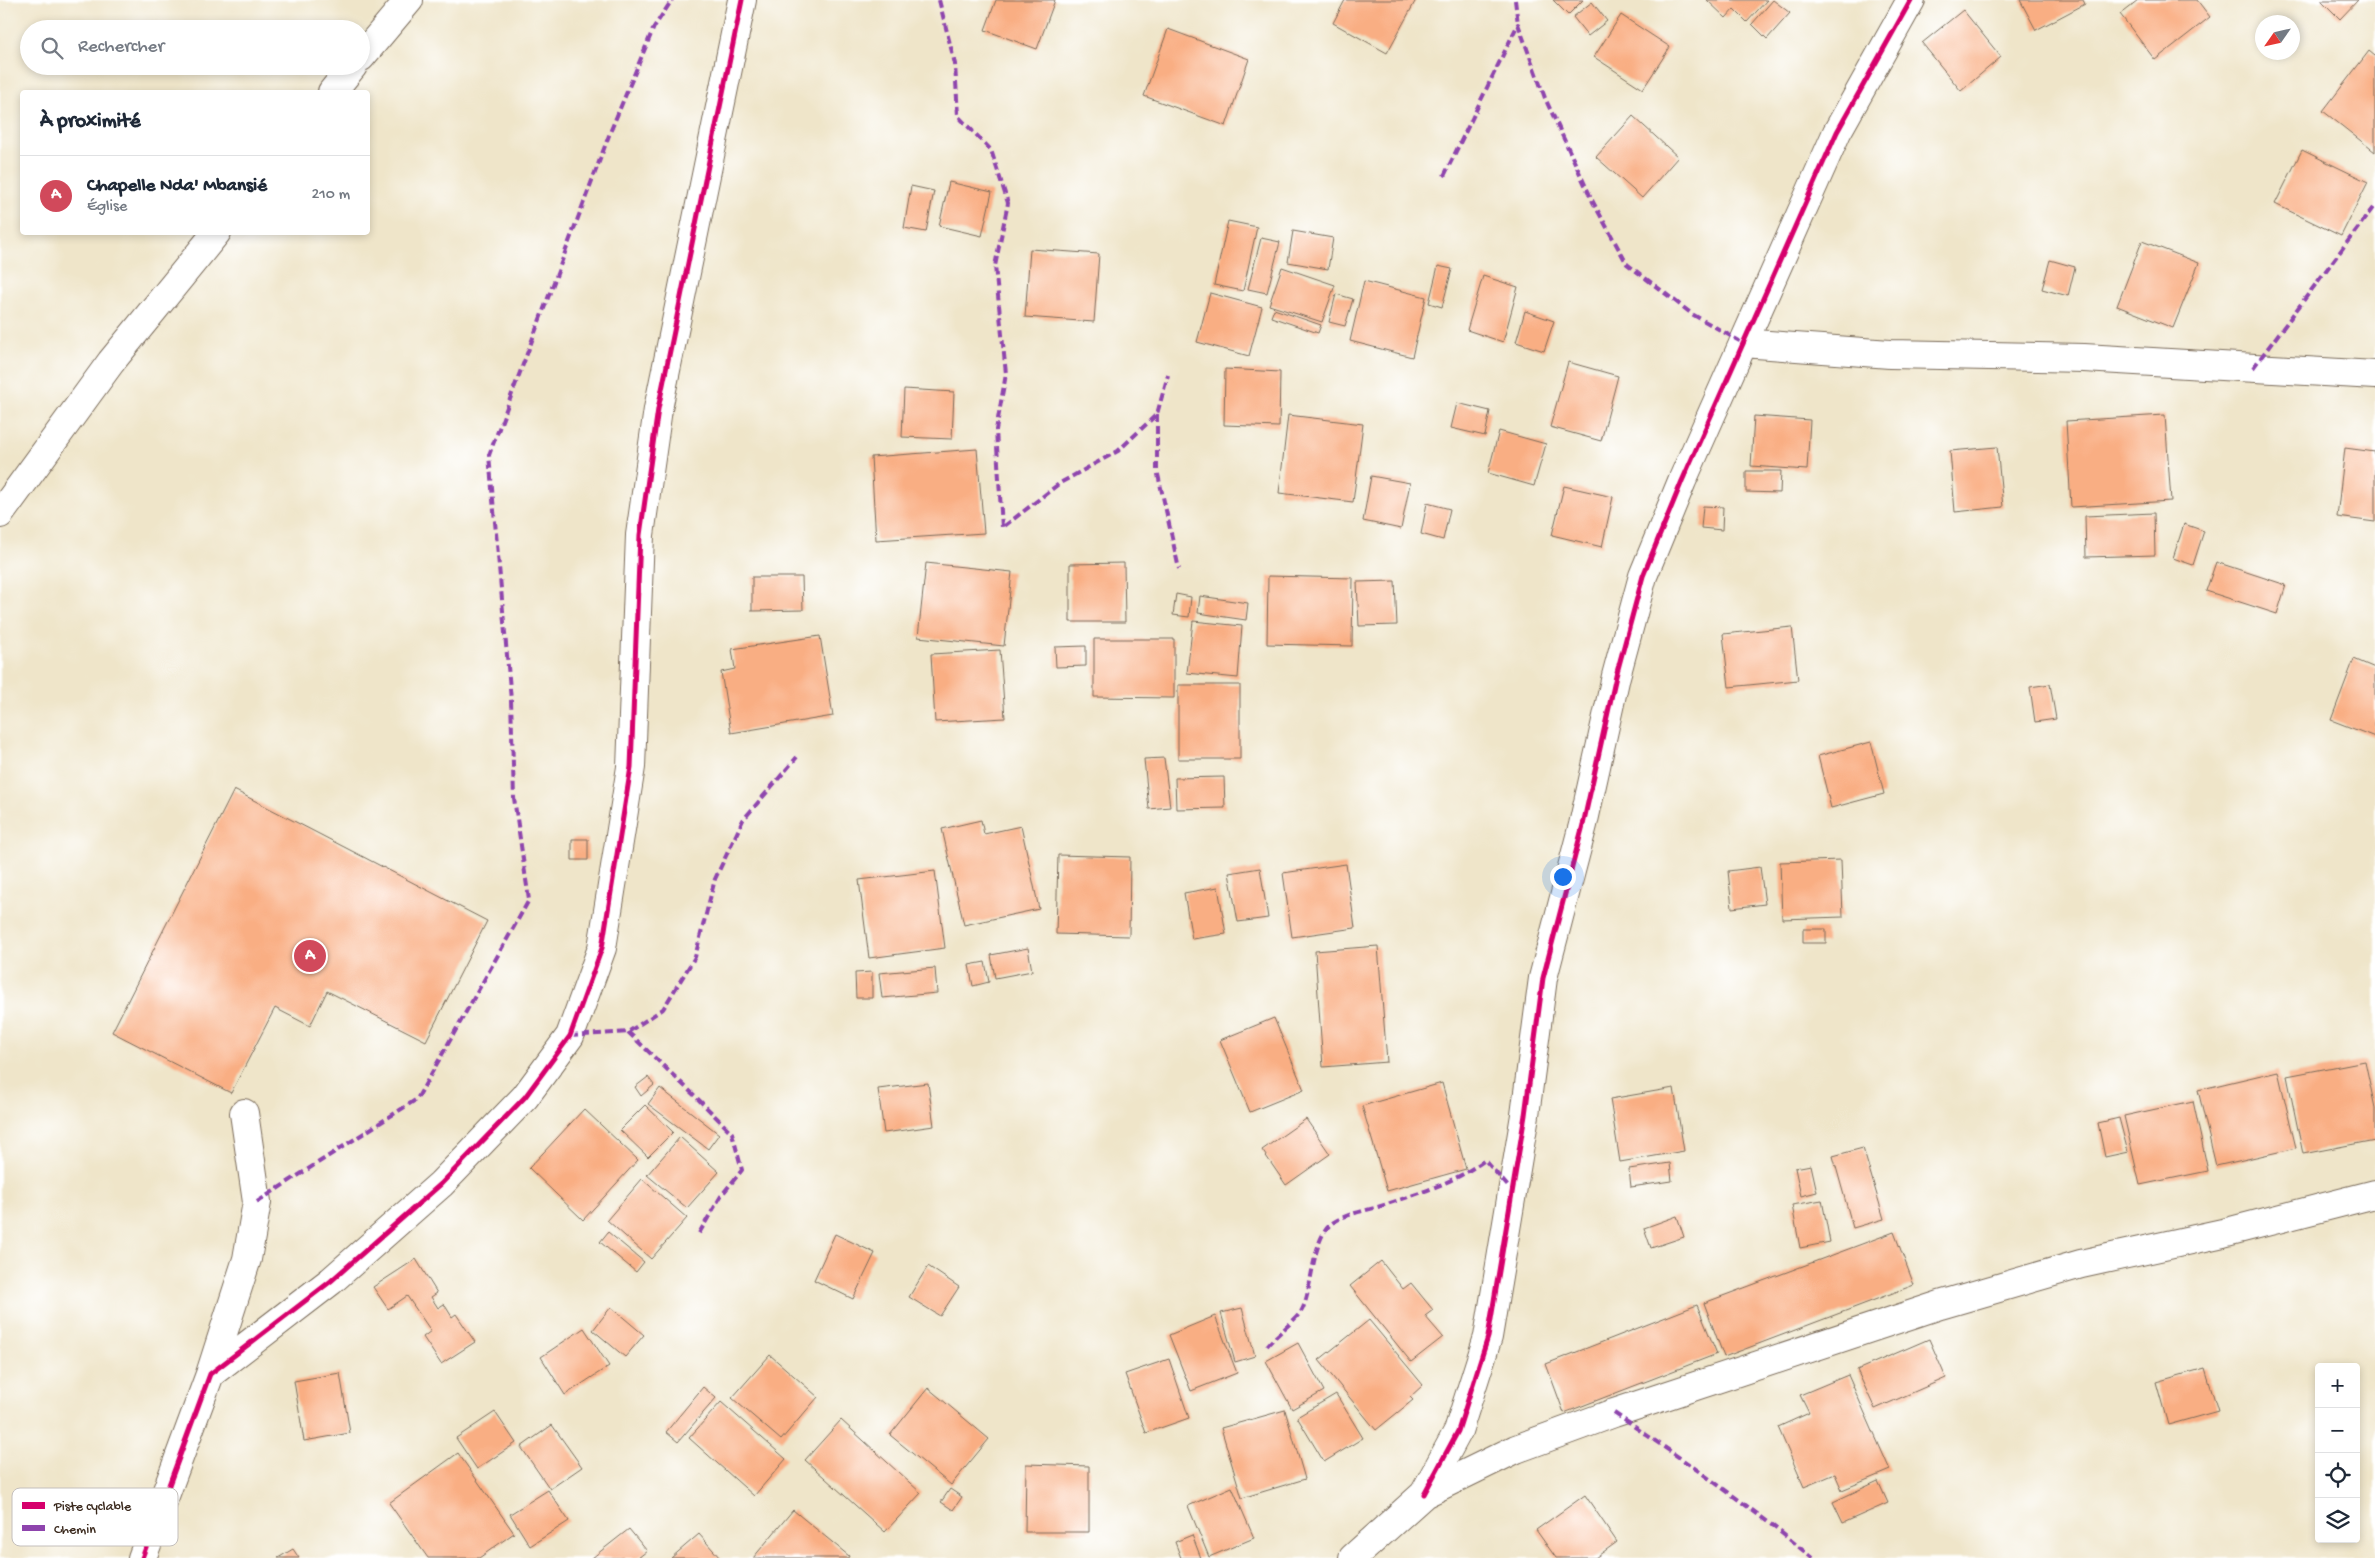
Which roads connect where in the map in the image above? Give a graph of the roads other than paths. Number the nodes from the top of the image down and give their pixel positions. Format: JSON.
{"nodes":[{"id":1,"x":409,"y":0,"type":"edge"},
{"id":2,"x":742,"y":0,"type":"edge"},
{"id":3,"x":1911,"y":0,"type":"edge"},
{"id":4,"x":370,"y":46,"type":"edge"},
{"id":5,"x":346,"y":75,"type":"edge"},
{"id":6,"x":334,"y":90,"type":"edge"},
{"id":7,"x":215,"y":235,"type":"edge"},
{"id":8,"x":1743,"y":343,"type":"junction"},
{"id":9,"x":2375,"y":375,"type":"edge"},
{"id":10,"x":0,"y":514,"type":"edge"},
{"id":11,"x":244,"y":1113,"type":"dead end"},
{"id":12,"x":2375,"y":1194,"type":"edge"},
{"id":13,"x":210,"y":1374,"type":"junction"},
{"id":14,"x":168,"y":1488,"type":"edge"},
{"id":15,"x":1424,"y":1494,"type":"junction"},
{"id":16,"x":146,"y":1546,"type":"edge"},
{"id":17,"x":142,"y":1558,"type":"edge"},
{"id":18,"x":1353,"y":1558,"type":"edge"}],
"edges":[{"from":1,"to":4,"type":"street"},
{"from":2,"to":13,"type":"street"},
{"from":3,"to":8,"type":"street"},
{"from":5,"to":6,"type":"street"},
{"from":7,"to":10,"type":"street"},
{"from":8,"to":9,"type":"street"},
{"from":8,"to":15,"type":"street"},
{"from":11,"to":13,"type":"street"},
{"from":12,"to":15,"type":"street"},
{"from":13,"to":14,"type":"street"},
{"from":15,"to":18,"type":"street"},
{"from":16,"to":17,"type":"street"}]}
